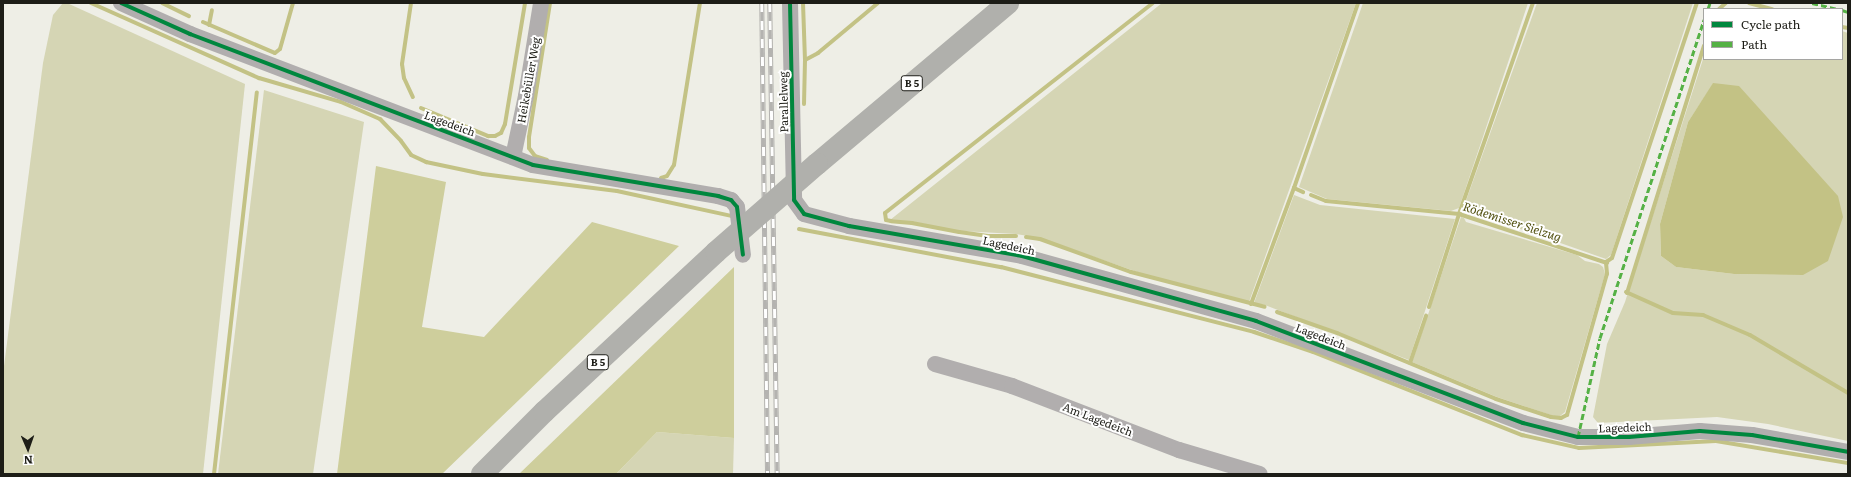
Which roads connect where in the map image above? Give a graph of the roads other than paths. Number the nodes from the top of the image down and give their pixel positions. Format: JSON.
{"nodes":[{"id":1,"x":121,"y":3,"type":"edge"},
{"id":2,"x":541,"y":3,"type":"edge"},
{"id":3,"x":790,"y":3,"type":"edge"},
{"id":4,"x":1008,"y":3,"type":"edge"},
{"id":5,"x":513,"y":157,"type":"junction"},
{"id":6,"x":794,"y":200,"type":"joint"},
{"id":7,"x":744,"y":255,"type":"dead end"},
{"id":8,"x":936,"y":364,"type":"dead end"},
{"id":9,"x":1848,"y":452,"type":"edge"},
{"id":10,"x":482,"y":474,"type":"edge"},
{"id":11,"x":1260,"y":474,"type":"edge"}],
"edges":[{"from":1,"to":5,"type":"street","name":"Lagedeich"},
{"from":2,"to":5,"type":"street","name":"Heikebüller Weg"},
{"from":3,"to":6,"type":"street","name":"Parallelweg"},
{"from":4,"to":10,"type":"highway","number":"B 5","bridge":true},
{"from":5,"to":7,"type":"street","name":"Lagedeich"},
{"from":6,"to":9,"type":"street","name":"Lagedeich"},
{"from":8,"to":11,"type":"street","name":"Am Lagedeich"}]}
